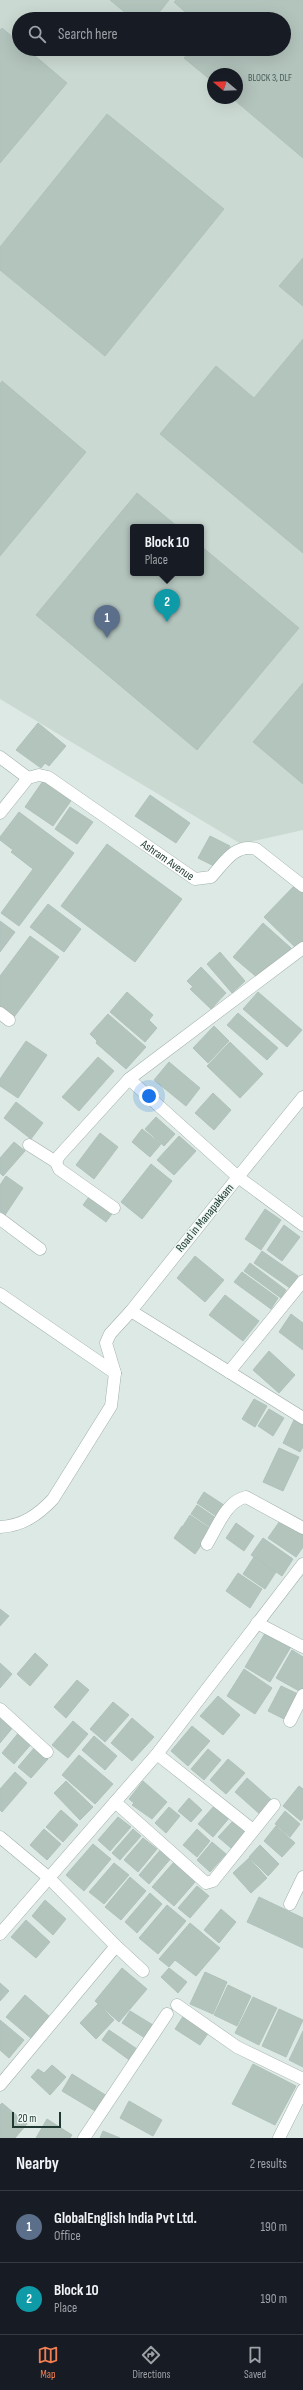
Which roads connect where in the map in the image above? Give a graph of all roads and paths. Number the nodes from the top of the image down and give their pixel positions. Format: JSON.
{"nodes":[{"id":1,"x":0,"y":757,"type":"edge"},
{"id":2,"x":28,"y":778,"type":"junction"},
{"id":3,"x":0,"y":813,"type":"edge"},
{"id":4,"x":303,"y":886,"type":"edge"},
{"id":5,"x":303,"y":948,"type":"edge"},
{"id":6,"x":129,"y":1079,"type":"junction"},
{"id":7,"x":303,"y":1097,"type":"edge"},
{"id":8,"x":29,"y":1144,"type":"dead end"},
{"id":9,"x":56,"y":1162,"type":"junction"},
{"id":10,"x":238,"y":1177,"type":"junction"},
{"id":11,"x":114,"y":1208,"type":"dead end"},
{"id":12,"x":0,"y":1218,"type":"edge"},
{"id":13,"x":303,"y":1225,"type":"edge"},
{"id":14,"x":40,"y":1249,"type":"dead end"},
{"id":15,"x":303,"y":1281,"type":"edge"},
{"id":16,"x":0,"y":1294,"type":"edge"},
{"id":17,"x":131,"y":1311,"type":"junction"},
{"id":18,"x":229,"y":1372,"type":"junction"},
{"id":19,"x":115,"y":1373,"type":"junction"},
{"id":20,"x":303,"y":1418,"type":"edge"},
{"id":21,"x":0,"y":1527,"type":"edge"},
{"id":22,"x":303,"y":1528,"type":"edge"},
{"id":23,"x":207,"y":1544,"type":"dead end"},
{"id":24,"x":303,"y":1564,"type":"edge"},
{"id":25,"x":257,"y":1623,"type":"junction"},
{"id":26,"x":303,"y":1647,"type":"edge"},
{"id":27,"x":303,"y":1695,"type":"edge"},
{"id":28,"x":0,"y":1709,"type":"edge"},
{"id":29,"x":290,"y":1721,"type":"dead end"},
{"id":30,"x":48,"y":1752,"type":"dead end"},
{"id":31,"x":157,"y":1754,"type":"junction"},
{"id":32,"x":115,"y":1802,"type":"junction"},
{"id":33,"x":274,"y":1805,"type":"dead end"},
{"id":34,"x":254,"y":1830,"type":"junction"},
{"id":35,"x":0,"y":1837,"type":"edge"},
{"id":36,"x":303,"y":1877,"type":"edge"},
{"id":37,"x":48,"y":1878,"type":"junction"},
{"id":38,"x":290,"y":1904,"type":"dead end"},
{"id":39,"x":0,"y":1934,"type":"edge"},
{"id":40,"x":116,"y":1946,"type":"junction"},
{"id":41,"x":143,"y":1971,"type":"dead end"},
{"id":42,"x":177,"y":2005,"type":"dead end"},
{"id":43,"x":167,"y":2014,"type":"dead end"},
{"id":44,"x":303,"y":2079,"type":"edge"},
{"id":45,"x":0,"y":2085,"type":"edge"},
{"id":46,"x":303,"y":2090,"type":"edge"},
{"id":47,"x":84,"y":2138,"type":"edge"},
{"id":48,"x":280,"y":2138,"type":"edge"}],
"edges":[{"from":1,"to":2,"type":"street"},
{"from":2,"to":3,"type":"street"},
{"from":2,"to":4,"type":"street","name":"Ashram Avenue"},
{"from":5,"to":6,"type":"street"},
{"from":6,"to":9,"type":"street"},
{"from":6,"to":10,"type":"street","name":"Road in Manapakkam"},
{"from":7,"to":10,"type":"street"},
{"from":8,"to":9,"type":"street"},
{"from":9,"to":11,"type":"street"},
{"from":10,"to":13,"type":"street"},
{"from":10,"to":17,"type":"street","name":"Road in Manapakkam"},
{"from":12,"to":14,"type":"street"},
{"from":15,"to":18,"type":"street"},
{"from":16,"to":19,"type":"street"},
{"from":17,"to":18,"type":"street"},
{"from":17,"to":19,"type":"street","name":"Road in Manapakkam"},
{"from":18,"to":20,"type":"street"},
{"from":19,"to":21,"type":"street"},
{"from":22,"to":23,"type":"street"},
{"from":24,"to":25,"type":"street"},
{"from":25,"to":26,"type":"street"},
{"from":25,"to":31,"type":"street"},
{"from":27,"to":29,"type":"street"},
{"from":28,"to":30,"type":"street"},
{"from":31,"to":32,"type":"street"},
{"from":31,"to":34,"type":"street"},
{"from":32,"to":34,"type":"street"},
{"from":32,"to":37,"type":"street"},
{"from":33,"to":34,"type":"street"},
{"from":35,"to":37,"type":"street"},
{"from":36,"to":38,"type":"street"},
{"from":37,"to":39,"type":"street"},
{"from":37,"to":40,"type":"street"},
{"from":40,"to":41,"type":"street"},
{"from":40,"to":45,"type":"street"},
{"from":42,"to":44,"type":"street"},
{"from":43,"to":47,"type":"street"},
{"from":46,"to":48,"type":"street"}]}
